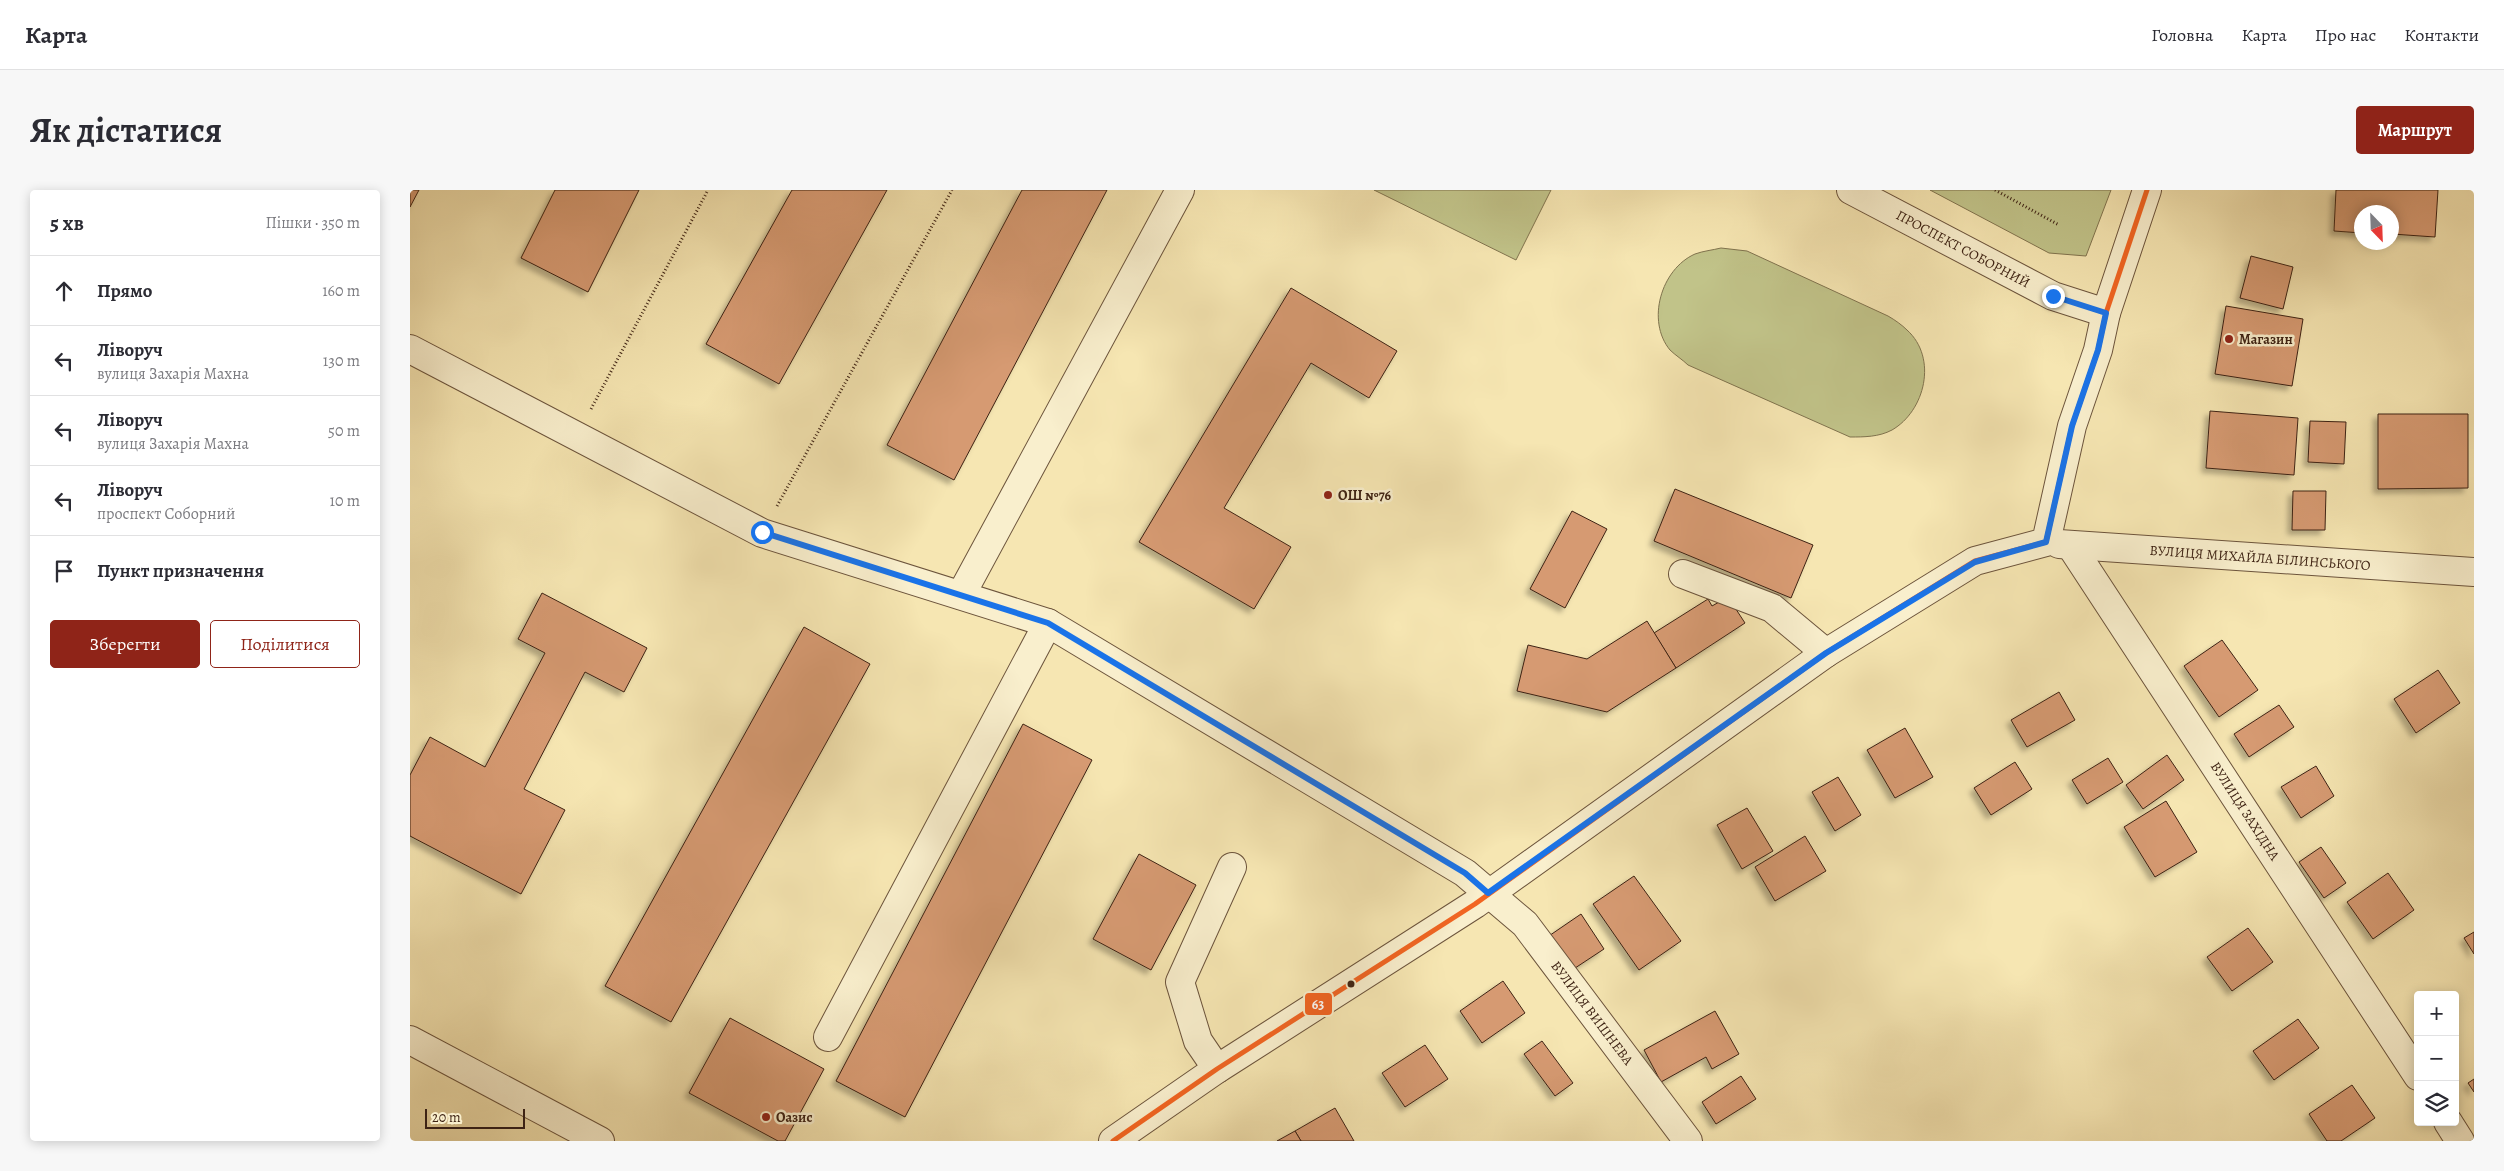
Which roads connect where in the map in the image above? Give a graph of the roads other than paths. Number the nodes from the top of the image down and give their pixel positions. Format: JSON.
{"nodes":[{"id":1,"x":1180,"y":190,"type":"edge"},
{"id":2,"x":1851,"y":190,"type":"edge"},
{"id":3,"x":2147,"y":190,"type":"edge"},
{"id":4,"x":2106,"y":313,"type":"junction"},
{"id":5,"x":410,"y":349,"type":"edge"},
{"id":6,"x":2059,"y":544,"type":"junction"},
{"id":7,"x":2474,"y":572,"type":"edge"},
{"id":8,"x":1683,"y":574,"type":"dead end"},
{"id":9,"x":961,"y":596,"type":"junction"},
{"id":10,"x":1048,"y":623,"type":"junction"},
{"id":11,"x":1826,"y":653,"type":"junction"},
{"id":12,"x":1232,"y":867,"type":"dead end"},
{"id":13,"x":1488,"y":893,"type":"junction"},
{"id":14,"x":828,"y":1037,"type":"dead end"},
{"id":15,"x":410,"y":1040,"type":"edge"},
{"id":16,"x":1217,"y":1068,"type":"junction"},
{"id":17,"x":2414,"y":1070,"type":"edge"},
{"id":18,"x":2451,"y":1126,"type":"edge"},
{"id":19,"x":600,"y":1141,"type":"edge"},
{"id":20,"x":1113,"y":1141,"type":"edge"},
{"id":21,"x":1688,"y":1141,"type":"edge"},
{"id":22,"x":2460,"y":1141,"type":"edge"}],
"edges":[{"from":1,"to":9,"type":"street"},
{"from":2,"to":4,"type":"street","name":"ПРОСПЕКТ СОБОРНИЙ"},
{"from":3,"to":4,"type":"street"},
{"from":4,"to":6,"type":"street"},
{"from":5,"to":9,"type":"street","name":"ВУЛИЦЯ ВИШНЕВА"},
{"from":6,"to":7,"type":"street","name":"ВУЛИЦЯ МИХАЙЛА БІЛИНСЬКОГО"},
{"from":6,"to":11,"type":"street","name":"ВУЛИЦЯ МИХАЙЛА БІЛИНСЬКОГО"},
{"from":6,"to":17,"type":"street","name":"ВУЛИЦЯ ЗАХІДНА"},
{"from":8,"to":11,"type":"street"},
{"from":9,"to":10,"type":"street","name":"ВУЛИЦЯ ВИШНЕВА"},
{"from":10,"to":13,"type":"street","name":"ВУЛИЦЯ ВИШНЕВА"},
{"from":10,"to":14,"type":"street"},
{"from":11,"to":13,"type":"street","name":"ВУЛИЦЯ МИХАЙЛА БІЛИНСЬКОГО"},
{"from":12,"to":16,"type":"street"},
{"from":13,"to":16,"type":"street","name":"ВУЛИЦЯ МИХАЙЛА БІЛИНСЬКОГО"},
{"from":13,"to":21,"type":"street","name":"ВУЛИЦЯ ВИШНЕВА"},
{"from":15,"to":19,"type":"street"},
{"from":16,"to":20,"type":"street","name":"ВУЛИЦЯ МИХАЙЛА БІЛИНСЬКОГО"},
{"from":18,"to":22,"type":"street"}]}
